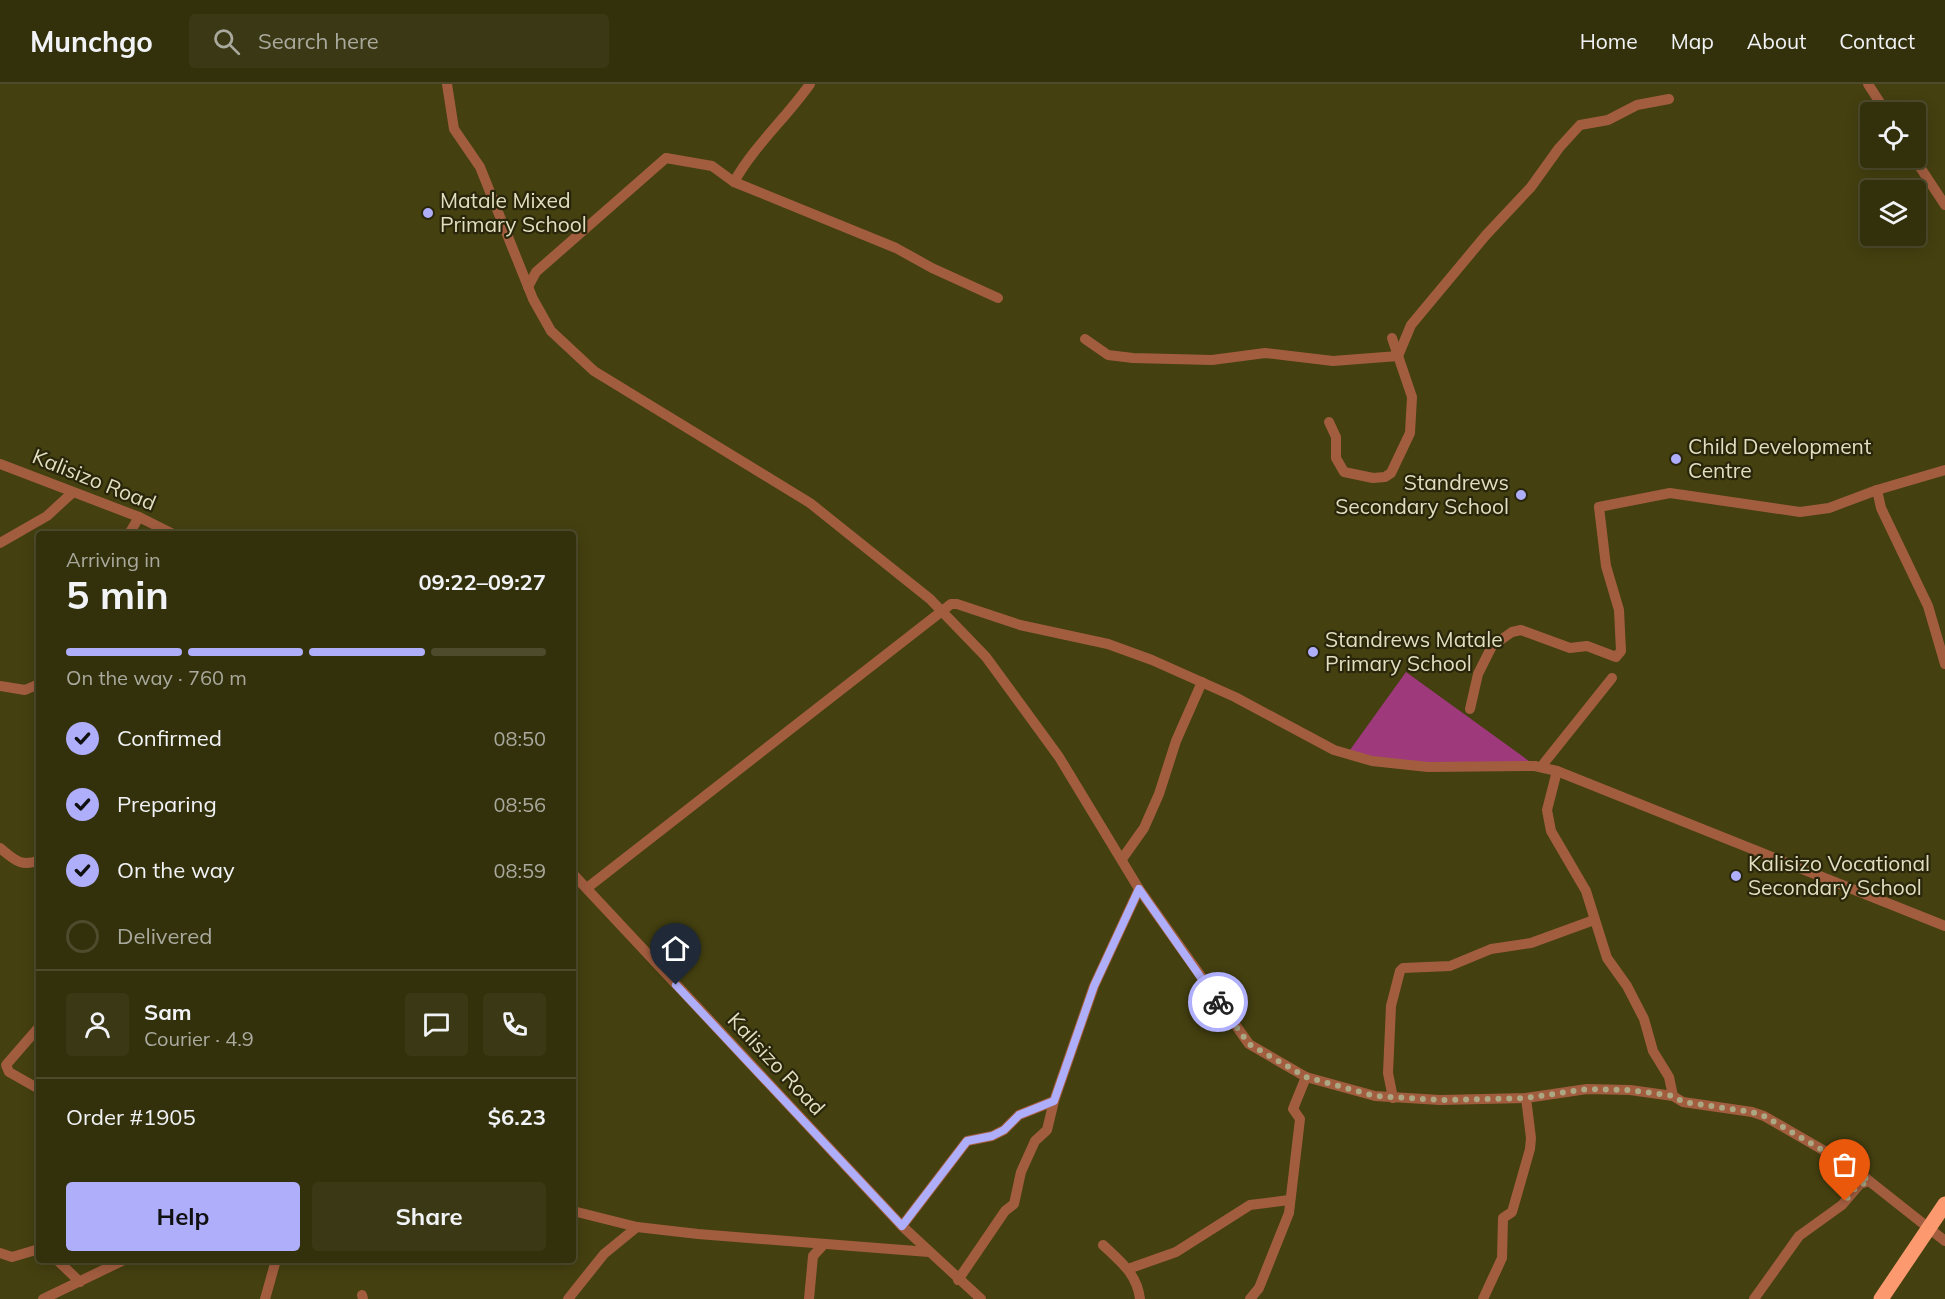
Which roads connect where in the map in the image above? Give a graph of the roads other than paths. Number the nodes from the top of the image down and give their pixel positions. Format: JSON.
{"nodes":[{"id":1,"x":447,"y":84,"type":"edge"},
{"id":2,"x":810,"y":84,"type":"edge"},
{"id":3,"x":1868,"y":84,"type":"edge"},
{"id":4,"x":1669,"y":99,"type":"dead end"},
{"id":5,"x":1880,"y":102,"type":"edge"},
{"id":6,"x":1921,"y":168,"type":"edge"},
{"id":7,"x":734,"y":182,"type":"junction"},
{"id":8,"x":1945,"y":205,"type":"edge"},
{"id":9,"x":528,"y":287,"type":"junction"},
{"id":10,"x":998,"y":298,"type":"dead end"},
{"id":11,"x":1392,"y":338,"type":"dead end"},
{"id":12,"x":1085,"y":339,"type":"dead end"},
{"id":13,"x":1398,"y":356,"type":"junction"},
{"id":14,"x":1329,"y":422,"type":"dead end"},
{"id":15,"x":0,"y":464,"type":"edge"},
{"id":16,"x":1945,"y":470,"type":"edge"},
{"id":17,"x":1877,"y":489,"type":"junction"},
{"id":18,"x":72,"y":493,"type":"junction"},
{"id":19,"x":140,"y":517,"type":"junction"},
{"id":20,"x":131,"y":531,"type":"edge"},
{"id":21,"x":167,"y":531,"type":"edge"},
{"id":22,"x":0,"y":543,"type":"edge"},
{"id":23,"x":942,"y":611,"type":"junction"},
{"id":24,"x":1945,"y":664,"type":"edge"},
{"id":25,"x":1612,"y":678,"type":"dead end"},
{"id":26,"x":1202,"y":682,"type":"junction"},
{"id":27,"x":36,"y":685,"type":"edge"},
{"id":28,"x":0,"y":686,"type":"edge"},
{"id":29,"x":1470,"y":709,"type":"dead end"},
{"id":30,"x":1544,"y":763,"type":"dead end"},
{"id":31,"x":1557,"y":771,"type":"junction"},
{"id":32,"x":0,"y":848,"type":"edge"},
{"id":33,"x":1122,"y":859,"type":"junction"},
{"id":34,"x":36,"y":861,"type":"edge"},
{"id":35,"x":576,"y":879,"type":"edge"},
{"id":36,"x":587,"y":888,"type":"junction"},
{"id":37,"x":1139,"y":889,"type":"junction"},
{"id":38,"x":1593,"y":920,"type":"junction"},
{"id":39,"x":1945,"y":926,"type":"edge"},
{"id":40,"x":36,"y":1030,"type":"edge"},
{"id":41,"x":1306,"y":1077,"type":"junction"},
{"id":42,"x":36,"y":1087,"type":"edge"},
{"id":43,"x":1673,"y":1096,"type":"junction"},
{"id":44,"x":1393,"y":1098,"type":"junction"},
{"id":45,"x":1526,"y":1098,"type":"junction"},
{"id":46,"x":1054,"y":1101,"type":"junction"},
{"id":47,"x":1869,"y":1181,"type":"junction"},
{"id":48,"x":1288,"y":1200,"type":"junction"},
{"id":49,"x":1945,"y":1204,"type":"edge"},
{"id":50,"x":576,"y":1212,"type":"edge"},
{"id":51,"x":902,"y":1226,"type":"junction"},
{"id":52,"x":637,"y":1227,"type":"junction"},
{"id":53,"x":1928,"y":1227,"type":"junction"},
{"id":54,"x":1945,"y":1240,"type":"edge"},
{"id":55,"x":824,"y":1244,"type":"junction"},
{"id":56,"x":1103,"y":1245,"type":"dead end"},
{"id":57,"x":36,"y":1249,"type":"edge"},
{"id":58,"x":929,"y":1252,"type":"junction"},
{"id":59,"x":0,"y":1253,"type":"edge"},
{"id":60,"x":63,"y":1263,"type":"edge"},
{"id":61,"x":118,"y":1263,"type":"edge"},
{"id":62,"x":275,"y":1263,"type":"edge"},
{"id":63,"x":1128,"y":1269,"type":"junction"},
{"id":64,"x":958,"y":1280,"type":"junction"},
{"id":65,"x":80,"y":1282,"type":"junction"},
{"id":66,"x":43,"y":1299,"type":"edge"},
{"id":67,"x":265,"y":1299,"type":"edge"},
{"id":68,"x":568,"y":1299,"type":"edge"},
{"id":69,"x":809,"y":1299,"type":"edge"},
{"id":70,"x":981,"y":1299,"type":"edge"},
{"id":71,"x":1140,"y":1299,"type":"edge"},
{"id":72,"x":1250,"y":1299,"type":"edge"},
{"id":73,"x":1484,"y":1299,"type":"edge"},
{"id":74,"x":1754,"y":1299,"type":"edge"},
{"id":75,"x":1881,"y":1299,"type":"edge"}],
"edges":[{"from":1,"to":9,"type":"street"},
{"from":2,"to":7,"type":"street"},
{"from":3,"to":5,"type":"street"},
{"from":4,"to":13,"type":"street"},
{"from":6,"to":8,"type":"street"},
{"from":7,"to":9,"type":"street"},
{"from":7,"to":10,"type":"street"},
{"from":9,"to":23,"type":"street"},
{"from":11,"to":13,"type":"street"},
{"from":12,"to":13,"type":"street"},
{"from":13,"to":14,"type":"street"},
{"from":15,"to":18,"type":"street","name":"Kalisizo Road"},
{"from":16,"to":17,"type":"street"},
{"from":17,"to":24,"type":"street"},
{"from":17,"to":29,"type":"street"},
{"from":18,"to":19,"type":"street","name":"Kalisizo Road"},
{"from":18,"to":22,"type":"street"},
{"from":19,"to":20,"type":"street"},
{"from":19,"to":21,"type":"street","name":"Kalisizo Road"},
{"from":23,"to":26,"type":"street"},
{"from":23,"to":33,"type":"street"},
{"from":23,"to":36,"type":"street"},
{"from":25,"to":30,"type":"street"},
{"from":26,"to":31,"type":"street"},
{"from":26,"to":33,"type":"street"},
{"from":27,"to":28,"type":"street"},
{"from":31,"to":38,"type":"street"},
{"from":31,"to":39,"type":"street"},
{"from":32,"to":34,"type":"street"},
{"from":33,"to":37,"type":"street"},
{"from":35,"to":36,"type":"street","name":"Kalisizo Road"},
{"from":36,"to":51,"type":"street","name":"Kalisizo Road"},
{"from":37,"to":41,"type":"street"},
{"from":37,"to":46,"type":"street"},
{"from":38,"to":43,"type":"street"},
{"from":38,"to":44,"type":"street"},
{"from":40,"to":42,"type":"street"},
{"from":41,"to":44,"type":"street"},
{"from":41,"to":48,"type":"street"},
{"from":43,"to":45,"type":"street"},
{"from":43,"to":47,"type":"street"},
{"from":44,"to":45,"type":"street"},
{"from":45,"to":73,"type":"street"},
{"from":46,"to":51,"type":"street"},
{"from":46,"to":64,"type":"street"},
{"from":47,"to":53,"type":"street"},
{"from":47,"to":74,"type":"street"},
{"from":48,"to":63,"type":"street"},
{"from":48,"to":72,"type":"street"},
{"from":49,"to":53,"type":"highway"},
{"from":50,"to":52,"type":"street"},
{"from":51,"to":58,"type":"street","name":"Kalisizo Road"},
{"from":52,"to":55,"type":"street"},
{"from":52,"to":68,"type":"street"},
{"from":53,"to":54,"type":"street"},
{"from":53,"to":75,"type":"highway"},
{"from":55,"to":58,"type":"street"},
{"from":55,"to":69,"type":"street"},
{"from":56,"to":63,"type":"street"},
{"from":57,"to":59,"type":"street"},
{"from":58,"to":64,"type":"street","name":"Kalisizo Road"},
{"from":60,"to":65,"type":"street"},
{"from":61,"to":65,"type":"street"},
{"from":62,"to":67,"type":"street"},
{"from":63,"to":71,"type":"street"},
{"from":64,"to":70,"type":"street","name":"Kalisizo Road"},
{"from":65,"to":66,"type":"street"}]}
